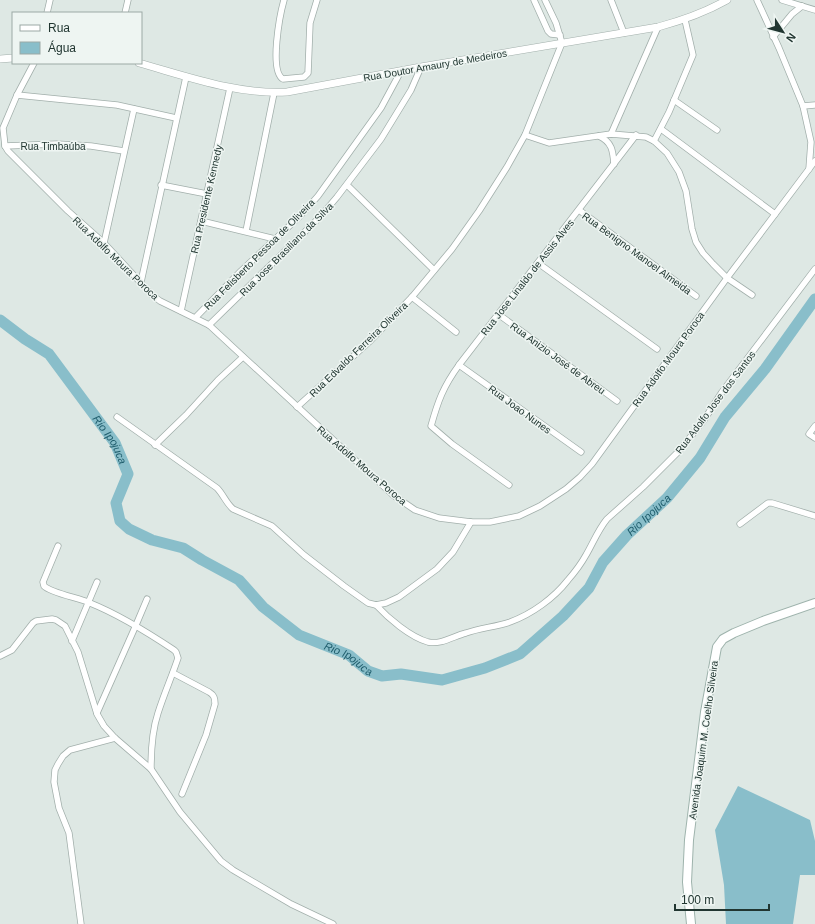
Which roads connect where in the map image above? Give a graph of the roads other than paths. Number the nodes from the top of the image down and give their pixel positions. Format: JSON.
{"nodes":[{"id":1,"x":50,"y":0,"type":"edge"},
{"id":2,"x":128,"y":0,"type":"edge"},
{"id":3,"x":284,"y":0,"type":"edge"},
{"id":4,"x":317,"y":0,"type":"edge"},
{"id":5,"x":534,"y":0,"type":"edge"},
{"id":6,"x":545,"y":0,"type":"edge"},
{"id":7,"x":612,"y":0,"type":"edge"},
{"id":8,"x":726,"y":0,"type":"edge"},
{"id":9,"x":757,"y":0,"type":"edge"},
{"id":10,"x":782,"y":0,"type":"edge"},
{"id":11,"x":802,"y":6,"type":"junction"},
{"id":12,"x":815,"y":10,"type":"edge"},
{"id":13,"x":47,"y":12,"type":"edge"},
{"id":14,"x":125,"y":12,"type":"edge"},
{"id":15,"x":685,"y":20,"type":"junction"},
{"id":16,"x":658,"y":27,"type":"junction"},
{"id":17,"x":624,"y":33,"type":"junction"},
{"id":18,"x":560,"y":35,"type":"junction"},
{"id":19,"x":773,"y":37,"type":"junction"},
{"id":20,"x":562,"y":43,"type":"junction"},
{"id":21,"x":12,"y":58,"type":"edge"},
{"id":22,"x":0,"y":59,"type":"edge"},
{"id":23,"x":33,"y":64,"type":"edge"},
{"id":24,"x":142,"y":64,"type":"edge"},
{"id":25,"x":421,"y":67,"type":"junction"},
{"id":26,"x":401,"y":71,"type":"junction"},
{"id":27,"x":186,"y":76,"type":"junction"},
{"id":28,"x":230,"y":88,"type":"junction"},
{"id":29,"x":274,"y":92,"type":"junction"},
{"id":30,"x":17,"y":95,"type":"junction"},
{"id":31,"x":674,"y":100,"type":"junction"},
{"id":32,"x":815,"y":105,"type":"edge"},
{"id":33,"x":802,"y":106,"type":"junction"},
{"id":34,"x":134,"y":109,"type":"junction"},
{"id":35,"x":176,"y":118,"type":"junction"},
{"id":36,"x":661,"y":129,"type":"junction"},
{"id":37,"x":717,"y":130,"type":"dead end"},
{"id":38,"x":611,"y":134,"type":"junction"},
{"id":39,"x":525,"y":135,"type":"junction"},
{"id":40,"x":599,"y":136,"type":"junction"},
{"id":41,"x":636,"y":136,"type":"junction"},
{"id":42,"x":654,"y":141,"type":"junction"},
{"id":43,"x":5,"y":146,"type":"junction"},
{"id":44,"x":124,"y":151,"type":"junction"},
{"id":45,"x":815,"y":161,"type":"edge"},
{"id":46,"x":614,"y":164,"type":"junction"},
{"id":47,"x":809,"y":169,"type":"junction"},
{"id":48,"x":162,"y":185,"type":"junction"},
{"id":49,"x":347,"y":186,"type":"junction"},
{"id":50,"x":207,"y":194,"type":"junction"},
{"id":51,"x":579,"y":210,"type":"junction"},
{"id":52,"x":775,"y":214,"type":"junction"},
{"id":53,"x":201,"y":221,"type":"junction"},
{"id":54,"x":246,"y":231,"type":"junction"},
{"id":55,"x":275,"y":239,"type":"junction"},
{"id":56,"x":104,"y":243,"type":"junction"},
{"id":57,"x":538,"y":263,"type":"junction"},
{"id":58,"x":815,"y":269,"type":"edge"},
{"id":59,"x":434,"y":270,"type":"junction"},
{"id":60,"x":727,"y":278,"type":"junction"},
{"id":61,"x":141,"y":282,"type":"junction"},
{"id":62,"x":752,"y":295,"type":"dead end"},
{"id":63,"x":696,"y":296,"type":"dead end"},
{"id":64,"x":412,"y":297,"type":"junction"},
{"id":65,"x":181,"y":311,"type":"junction"},
{"id":66,"x":498,"y":314,"type":"junction"},
{"id":67,"x":196,"y":317,"type":"junction"},
{"id":68,"x":210,"y":325,"type":"junction"},
{"id":69,"x":456,"y":332,"type":"dead end"},
{"id":70,"x":657,"y":349,"type":"dead end"},
{"id":71,"x":243,"y":357,"type":"junction"},
{"id":72,"x":459,"y":365,"type":"junction"},
{"id":73,"x":617,"y":401,"type":"dead end"},
{"id":74,"x":297,"y":407,"type":"junction"},
{"id":75,"x":117,"y":417,"type":"dead end"},
{"id":76,"x":815,"y":426,"type":"edge"},
{"id":77,"x":812,"y":436,"type":"edge"},
{"id":78,"x":155,"y":445,"type":"junction"},
{"id":79,"x":581,"y":452,"type":"dead end"},
{"id":80,"x":509,"y":485,"type":"dead end"},
{"id":81,"x":815,"y":516,"type":"edge"},
{"id":82,"x":471,"y":522,"type":"junction"},
{"id":83,"x":740,"y":524,"type":"dead end"},
{"id":84,"x":58,"y":546,"type":"dead end"},
{"id":85,"x":97,"y":582,"type":"dead end"},
{"id":86,"x":147,"y":599,"type":"dead end"},
{"id":87,"x":89,"y":602,"type":"junction"},
{"id":88,"x":815,"y":603,"type":"edge"},
{"id":89,"x":376,"y":606,"type":"junction"},
{"id":90,"x":136,"y":625,"type":"junction"},
{"id":91,"x":72,"y":641,"type":"junction"},
{"id":92,"x":0,"y":656,"type":"edge"},
{"id":93,"x":173,"y":673,"type":"junction"},
{"id":94,"x":97,"y":714,"type":"junction"},
{"id":95,"x":115,"y":738,"type":"junction"},
{"id":96,"x":151,"y":769,"type":"junction"},
{"id":97,"x":182,"y":794,"type":"dead end"},
{"id":98,"x":81,"y":924,"type":"edge"},
{"id":99,"x":333,"y":924,"type":"edge"},
{"id":100,"x":691,"y":924,"type":"edge"}],
"edges":[{"from":1,"to":13,"type":"street"},
{"from":2,"to":14,"type":"street"},
{"from":3,"to":4,"type":"street"},
{"from":5,"to":18,"type":"street"},
{"from":6,"to":18,"type":"street"},
{"from":7,"to":17,"type":"street"},
{"from":8,"to":15,"type":"street","name":"Rua Doutor Amaury de Medeiros"},
{"from":9,"to":19,"type":"street"},
{"from":10,"to":11,"type":"street"},
{"from":11,"to":12,"type":"street"},
{"from":11,"to":19,"type":"street"},
{"from":15,"to":16,"type":"street","name":"Rua Doutor Amaury de Medeiros"},
{"from":15,"to":31,"type":"street"},
{"from":16,"to":17,"type":"street","name":"Rua Doutor Amaury de Medeiros"},
{"from":16,"to":38,"type":"street"},
{"from":17,"to":20,"type":"street","name":"Rua Doutor Amaury de Medeiros"},
{"from":18,"to":20,"type":"street"},
{"from":19,"to":33,"type":"street"},
{"from":20,"to":25,"type":"street","name":"Rua Doutor Amaury de Medeiros"},
{"from":20,"to":39,"type":"street","name":"Rua Edvaldo Ferreira Oliveira"},
{"from":21,"to":22,"type":"street"},
{"from":23,"to":30,"type":"street"},
{"from":24,"to":27,"type":"street","name":"Rua Doutor Amaury de Medeiros"},
{"from":25,"to":26,"type":"street","name":"Rua Doutor Amaury de Medeiros"},
{"from":25,"to":49,"type":"street","name":"Rua Jose Brasiliano da Silva"},
{"from":26,"to":29,"type":"street","name":"Rua Doutor Amaury de Medeiros"},
{"from":26,"to":55,"type":"street","name":"Rua Felisberto Pessoa de Oliveira"},
{"from":27,"to":28,"type":"street","name":"Rua Doutor Amaury de Medeiros"},
{"from":27,"to":35,"type":"street"},
{"from":28,"to":29,"type":"street","name":"Rua Doutor Amaury de Medeiros"},
{"from":28,"to":50,"type":"street","name":"Rua Presidente Kennedy"},
{"from":29,"to":54,"type":"street"},
{"from":30,"to":34,"type":"street"},
{"from":30,"to":43,"type":"street"},
{"from":31,"to":36,"type":"street"},
{"from":31,"to":37,"type":"street"},
{"from":32,"to":33,"type":"street"},
{"from":33,"to":47,"type":"street"},
{"from":34,"to":35,"type":"street"},
{"from":34,"to":44,"type":"street"},
{"from":35,"to":48,"type":"street"},
{"from":36,"to":42,"type":"street"},
{"from":36,"to":52,"type":"street"},
{"from":38,"to":40,"type":"street"},
{"from":38,"to":41,"type":"street"},
{"from":39,"to":40,"type":"street"},
{"from":39,"to":59,"type":"street","name":"Rua Edvaldo Ferreira Oliveira"},
{"from":40,"to":46,"type":"street"},
{"from":41,"to":42,"type":"street"},
{"from":41,"to":46,"type":"street","name":"Rua Jose Linaldo de Assis Alves"},
{"from":42,"to":60,"type":"street"},
{"from":43,"to":44,"type":"street","name":"Rua Timbaúba"},
{"from":43,"to":56,"type":"street","name":"Rua Adolfo Moura Poroca"},
{"from":44,"to":56,"type":"street"},
{"from":45,"to":47,"type":"street","name":"Rua Adolfo Moura Poroca"},
{"from":46,"to":51,"type":"street","name":"Rua Jose Linaldo de Assis Alves"},
{"from":47,"to":52,"type":"street","name":"Rua Adolfo Moura Poroca"},
{"from":48,"to":50,"type":"street"},
{"from":48,"to":61,"type":"street"},
{"from":49,"to":59,"type":"street"},
{"from":49,"to":68,"type":"street","name":"Rua Jose Brasiliano da Silva"},
{"from":50,"to":53,"type":"street","name":"Rua Presidente Kennedy"},
{"from":51,"to":57,"type":"street","name":"Rua Jose Linaldo de Assis Alves"},
{"from":51,"to":63,"type":"street","name":"Rua Benigno Manoel Almeida"},
{"from":52,"to":60,"type":"street","name":"Rua Adolfo Moura Poroca"},
{"from":53,"to":54,"type":"street"},
{"from":53,"to":65,"type":"street","name":"Rua Presidente Kennedy"},
{"from":54,"to":55,"type":"street"},
{"from":55,"to":67,"type":"street","name":"Rua Felisberto Pessoa de Oliveira"},
{"from":56,"to":61,"type":"street","name":"Rua Adolfo Moura Poroca"},
{"from":57,"to":66,"type":"street","name":"Rua Jose Linaldo de Assis Alves"},
{"from":57,"to":70,"type":"street"},
{"from":58,"to":89,"type":"street","name":"Rua Adolfo Jose dos Santos"},
{"from":59,"to":64,"type":"street","name":"Rua Edvaldo Ferreira Oliveira"},
{"from":60,"to":62,"type":"street"},
{"from":60,"to":82,"type":"street","name":"Rua Adolfo Moura Poroca"},
{"from":61,"to":65,"type":"street","name":"Rua Adolfo Moura Poroca"},
{"from":64,"to":69,"type":"street"},
{"from":64,"to":74,"type":"street","name":"Rua Edvaldo Ferreira Oliveira"},
{"from":65,"to":67,"type":"street","name":"Rua Adolfo Moura Poroca"},
{"from":66,"to":72,"type":"street","name":"Rua Jose Linaldo de Assis Alves"},
{"from":66,"to":73,"type":"street","name":"Rua Anizio José de Abreu"},
{"from":67,"to":68,"type":"street","name":"Rua Adolfo Moura Poroca"},
{"from":68,"to":71,"type":"street","name":"Rua Adolfo Moura Poroca"},
{"from":71,"to":74,"type":"street","name":"Rua Adolfo Moura Poroca"},
{"from":71,"to":78,"type":"street"},
{"from":72,"to":79,"type":"street","name":"Rua Joao Nunes"},
{"from":72,"to":80,"type":"street","name":"Rua Jose Linaldo de Assis Alves"},
{"from":74,"to":82,"type":"street","name":"Rua Adolfo Moura Poroca"},
{"from":75,"to":78,"type":"street","name":"Rua Adolfo Jose dos Santos"},
{"from":76,"to":77,"type":"street"},
{"from":78,"to":89,"type":"street","name":"Rua Adolfo Jose dos Santos"},
{"from":81,"to":83,"type":"street"},
{"from":82,"to":89,"type":"street"},
{"from":84,"to":87,"type":"street"},
{"from":85,"to":87,"type":"street"},
{"from":86,"to":90,"type":"street"},
{"from":87,"to":90,"type":"street"},
{"from":87,"to":91,"type":"street"},
{"from":88,"to":100,"type":"main road","name":"Avenida Joaquim M. Coelho Silveira"},
{"from":90,"to":93,"type":"street"},
{"from":90,"to":94,"type":"street"},
{"from":91,"to":92,"type":"street"},
{"from":91,"to":94,"type":"street"},
{"from":93,"to":96,"type":"street"},
{"from":93,"to":97,"type":"street"},
{"from":94,"to":95,"type":"street"},
{"from":95,"to":96,"type":"street"},
{"from":95,"to":98,"type":"street"},
{"from":96,"to":99,"type":"street"}]}
